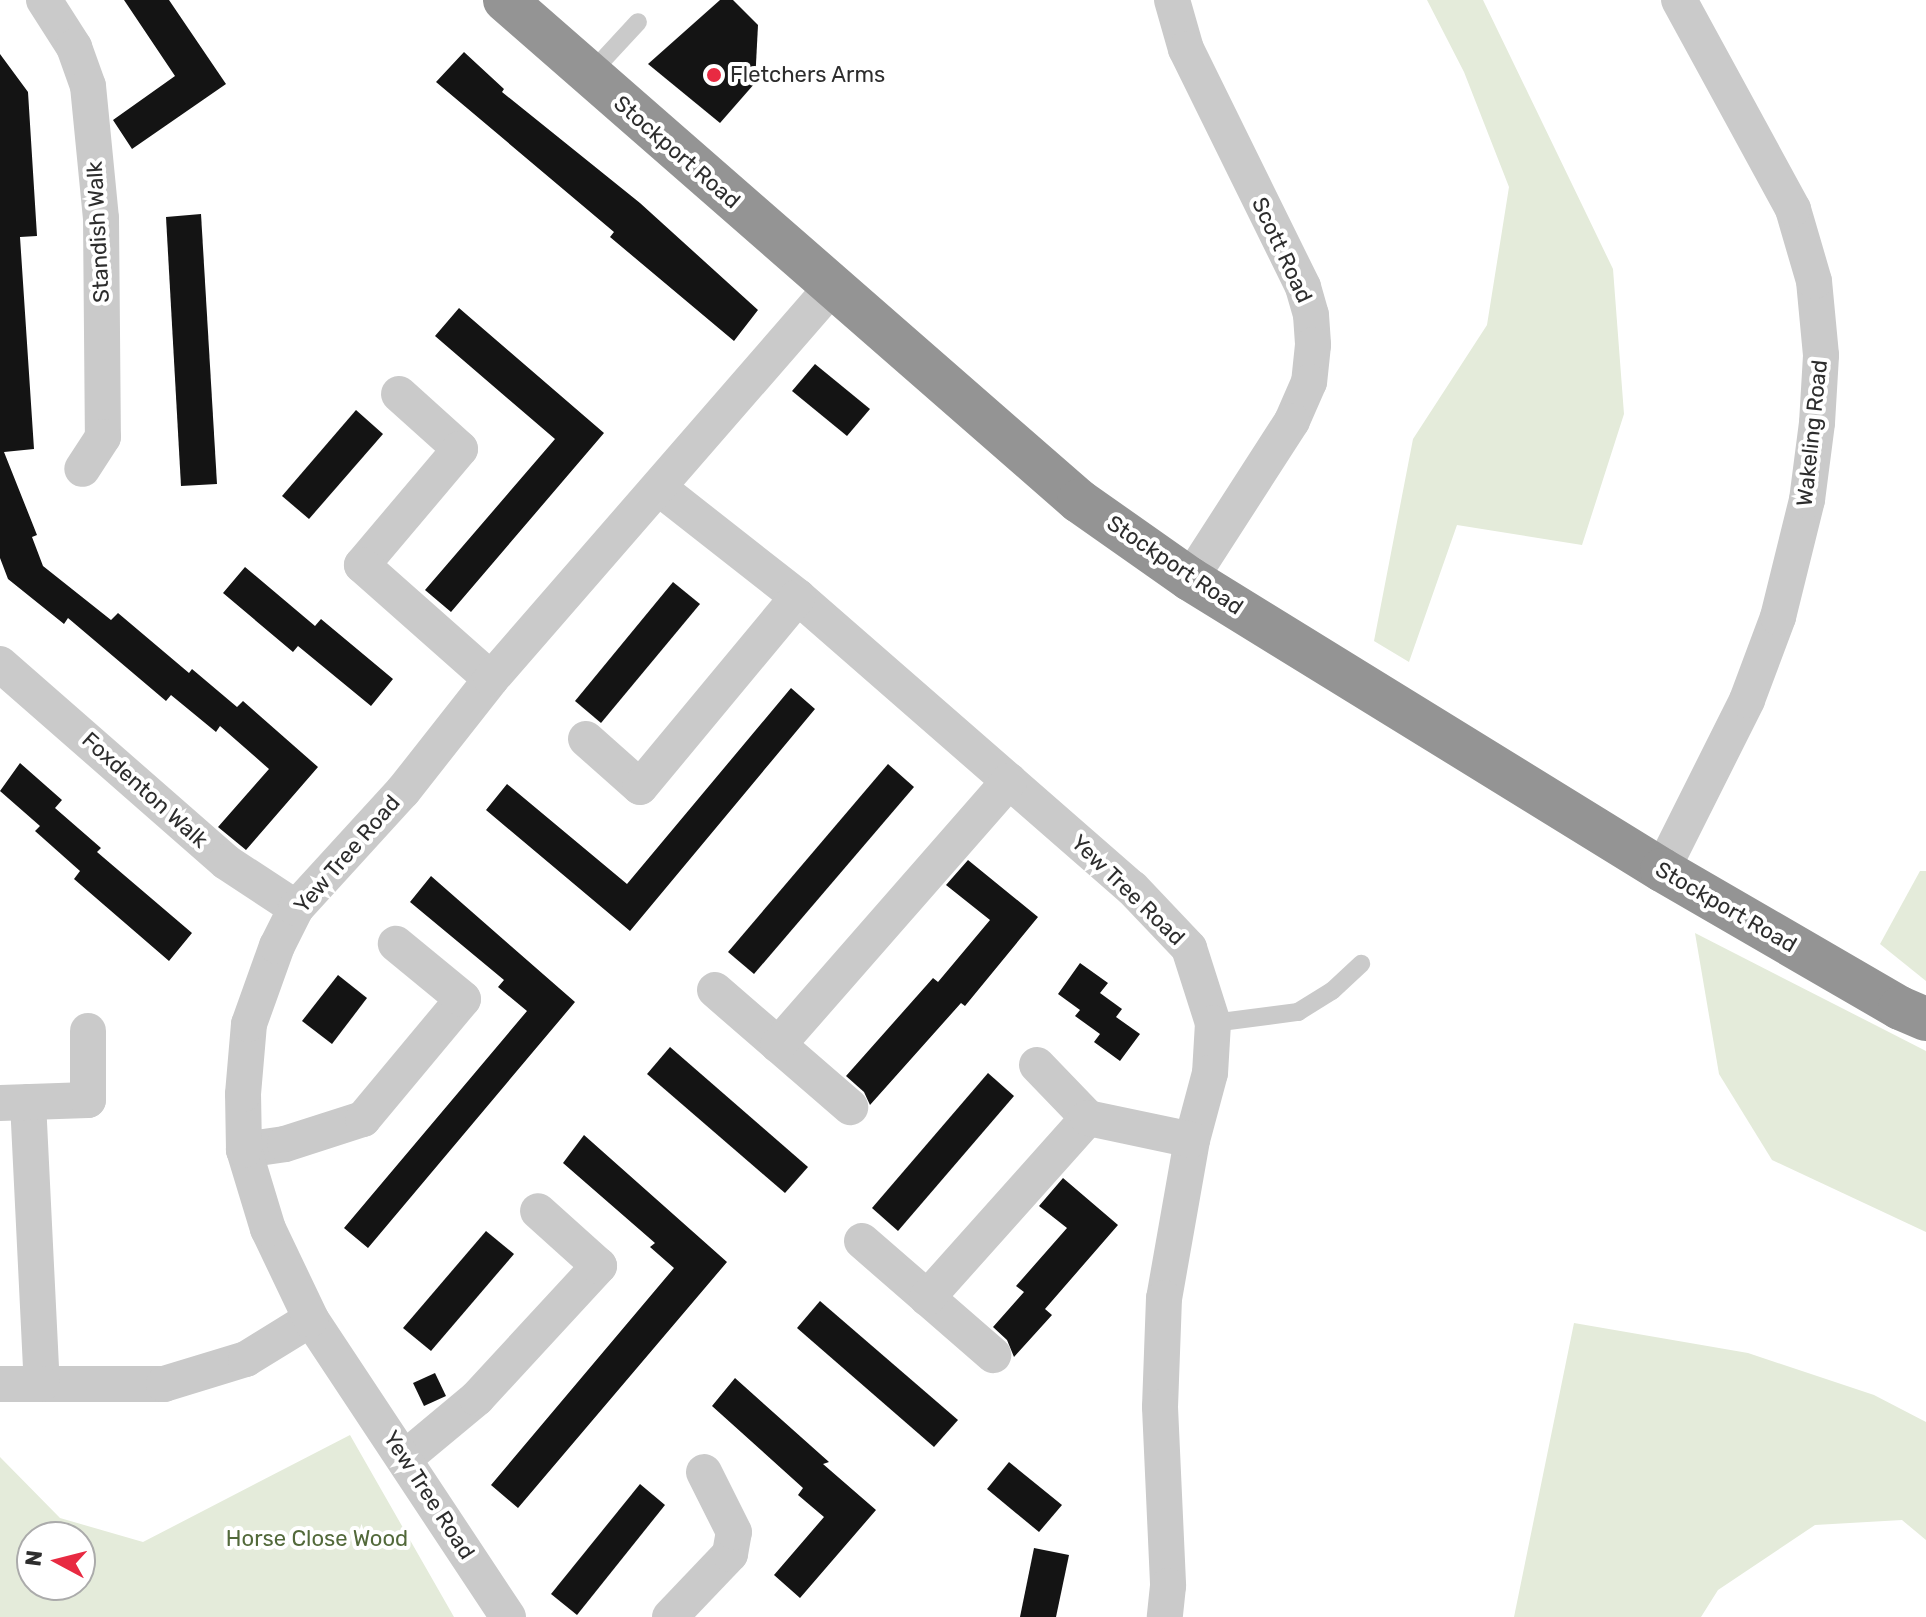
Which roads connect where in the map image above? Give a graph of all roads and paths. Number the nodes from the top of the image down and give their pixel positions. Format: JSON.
{"nodes":[{"id":1,"x":44,"y":0,"type":"edge"},
{"id":2,"x":505,"y":0,"type":"edge"},
{"id":3,"x":1172,"y":0,"type":"edge"},
{"id":4,"x":1679,"y":0,"type":"edge"},
{"id":5,"x":638,"y":22,"type":"dead end"},
{"id":6,"x":589,"y":75,"type":"junction"},
{"id":7,"x":832,"y":287,"type":"junction"},
{"id":8,"x":399,"y":394,"type":"dead end"},
{"id":9,"x":82,"y":469,"type":"dead end"},
{"id":10,"x":659,"y":488,"type":"junction"},
{"id":11,"x":1190,"y":579,"type":"junction"},
{"id":12,"x":798,"y":597,"type":"junction"},
{"id":13,"x":0,"y":664,"type":"edge"},
{"id":14,"x":491,"y":679,"type":"junction"},
{"id":15,"x":586,"y":739,"type":"dead end"},
{"id":16,"x":1009,"y":781,"type":"junction"},
{"id":17,"x":1662,"y":870,"type":"junction"},
{"id":18,"x":296,"y":908,"type":"junction"},
{"id":19,"x":396,"y":944,"type":"dead end"},
{"id":20,"x":1361,"y":964,"type":"dead end"},
{"id":21,"x":715,"y":990,"type":"dead end"},
{"id":22,"x":1926,"y":1019,"type":"edge"},
{"id":23,"x":1213,"y":1023,"type":"junction"},
{"id":24,"x":88,"y":1031,"type":"dead end"},
{"id":25,"x":778,"y":1045,"type":"junction"},
{"id":26,"x":1037,"y":1065,"type":"dead end"},
{"id":27,"x":14,"y":1103,"type":"edge"},
{"id":28,"x":850,"y":1107,"type":"dead end"},
{"id":29,"x":1088,"y":1118,"type":"junction"},
{"id":30,"x":1192,"y":1140,"type":"junction"},
{"id":31,"x":244,"y":1150,"type":"junction"},
{"id":32,"x":538,"y":1211,"type":"dead end"},
{"id":33,"x":862,"y":1241,"type":"dead end"},
{"id":34,"x":927,"y":1298,"type":"junction"},
{"id":35,"x":311,"y":1319,"type":"junction"},
{"id":36,"x":993,"y":1355,"type":"dead end"},
{"id":37,"x":0,"y":1384,"type":"edge"},
{"id":38,"x":42,"y":1384,"type":"junction"},
{"id":39,"x":405,"y":1458,"type":"junction"},
{"id":40,"x":704,"y":1472,"type":"dead end"},
{"id":41,"x":508,"y":1617,"type":"edge"},
{"id":42,"x":670,"y":1617,"type":"edge"},
{"id":43,"x":1165,"y":1617,"type":"edge"}],
"edges":[{"from":1,"to":9,"type":"street","name":"Standish Walk"},
{"from":2,"to":6,"type":"highway","name":"Stockport Road"},
{"from":3,"to":11,"type":"street","name":"Scott Road"},
{"from":4,"to":17,"type":"street","name":"Wakeling Road"},
{"from":5,"to":6,"type":"lane"},
{"from":6,"to":7,"type":"highway","name":"Stockport Road"},
{"from":7,"to":10,"type":"street","name":"Yew Tree Road"},
{"from":7,"to":11,"type":"highway","name":"Stockport Road"},
{"from":8,"to":14,"type":"street"},
{"from":10,"to":12,"type":"street","name":"Yew Tree Road"},
{"from":10,"to":14,"type":"street","name":"Yew Tree Road"},
{"from":11,"to":17,"type":"highway","name":"Stockport Road"},
{"from":12,"to":15,"type":"street"},
{"from":12,"to":16,"type":"street","name":"Yew Tree Road"},
{"from":13,"to":18,"type":"street","name":"Foxdenton Walk"},
{"from":14,"to":18,"type":"street","name":"Yew Tree Road"},
{"from":16,"to":23,"type":"street","name":"Yew Tree Road"},
{"from":16,"to":25,"type":"street"},
{"from":17,"to":22,"type":"highway","name":"Stockport Road"},
{"from":18,"to":31,"type":"street","name":"Yew Tree Road"},
{"from":19,"to":31,"type":"street"},
{"from":20,"to":23,"type":"lane"},
{"from":21,"to":25,"type":"street"},
{"from":23,"to":30,"type":"street","name":"Yew Tree Road"},
{"from":24,"to":27,"type":"street"},
{"from":25,"to":28,"type":"street"},
{"from":26,"to":29,"type":"street"},
{"from":27,"to":38,"type":"street"},
{"from":29,"to":30,"type":"street"},
{"from":29,"to":34,"type":"street"},
{"from":30,"to":43,"type":"street","name":"Yew Tree Road"},
{"from":31,"to":35,"type":"street","name":"Yew Tree Road"},
{"from":32,"to":39,"type":"street"},
{"from":33,"to":34,"type":"street"},
{"from":34,"to":36,"type":"street"},
{"from":35,"to":38,"type":"street"},
{"from":35,"to":39,"type":"street","name":"Yew Tree Road"},
{"from":37,"to":38,"type":"street"},
{"from":39,"to":41,"type":"street","name":"Yew Tree Road"},
{"from":40,"to":42,"type":"street"}]}
